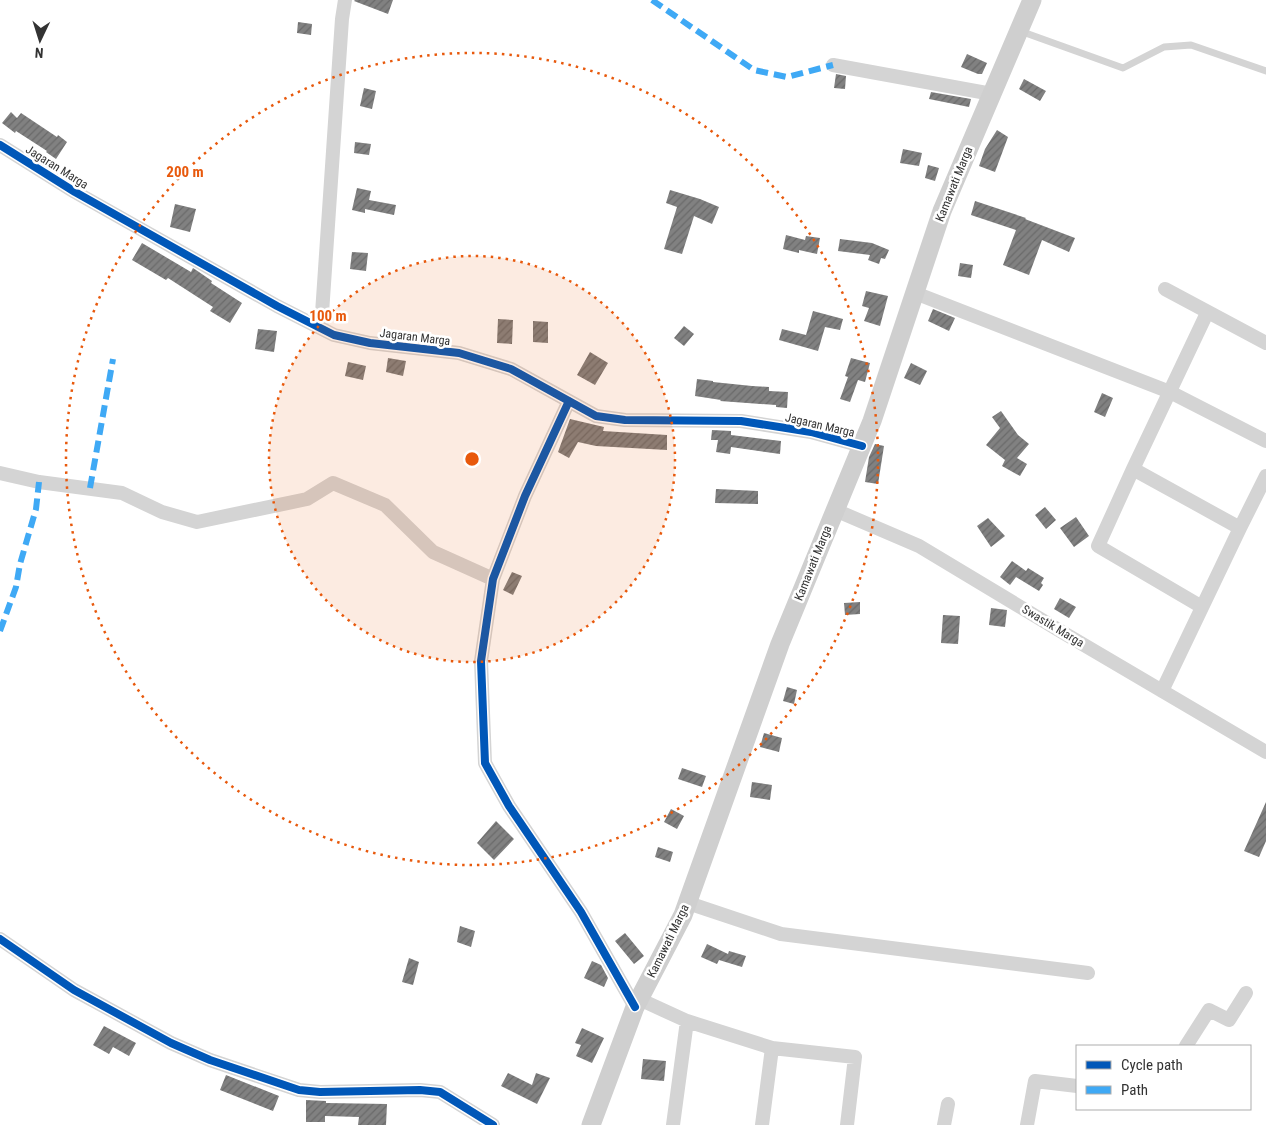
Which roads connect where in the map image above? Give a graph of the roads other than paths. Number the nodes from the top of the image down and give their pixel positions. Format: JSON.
{"nodes":[{"id":1,"x":345,"y":0,"type":"edge"},
{"id":2,"x":1032,"y":0,"type":"edge"},
{"id":3,"x":1019,"y":31,"type":"junction"},
{"id":4,"x":833,"y":65,"type":"dead end"},
{"id":5,"x":1266,"y":71,"type":"edge"},
{"id":6,"x":992,"y":94,"type":"junction"},
{"id":7,"x":0,"y":145,"type":"edge"},
{"id":8,"x":1165,"y":289,"type":"dead end"},
{"id":9,"x":915,"y":293,"type":"junction"},
{"id":10,"x":1207,"y":313,"type":"junction"},
{"id":11,"x":322,"y":328,"type":"junction"},
{"id":12,"x":1266,"y":343,"type":"edge"},
{"id":13,"x":1170,"y":392,"type":"junction"},
{"id":14,"x":569,"y":401,"type":"junction"},
{"id":15,"x":1266,"y":441,"type":"edge"},
{"id":16,"x":862,"y":446,"type":"junction"},
{"id":17,"x":1133,"y":469,"type":"junction"},
{"id":18,"x":0,"y":474,"type":"edge"},
{"id":19,"x":1266,"y":476,"type":"edge"},
{"id":20,"x":835,"y":510,"type":"junction"},
{"id":21,"x":1240,"y":528,"type":"junction"},
{"id":22,"x":493,"y":579,"type":"junction"},
{"id":23,"x":1202,"y":607,"type":"junction"},
{"id":24,"x":1162,"y":691,"type":"junction"},
{"id":25,"x":1266,"y":752,"type":"edge"},
{"id":26,"x":688,"y":903,"type":"junction"},
{"id":27,"x":0,"y":939,"type":"edge"},
{"id":28,"x":1088,"y":973,"type":"dead end"},
{"id":29,"x":1246,"y":993,"type":"dead end"},
{"id":30,"x":637,"y":1003,"type":"junction"},
{"id":31,"x":687,"y":1021,"type":"junction"},
{"id":32,"x":1187,"y":1045,"type":"edge"},
{"id":33,"x":772,"y":1048,"type":"junction"},
{"id":34,"x":1076,"y":1086,"type":"edge"},
{"id":35,"x":948,"y":1104,"type":"dead end"},
{"id":36,"x":493,"y":1125,"type":"edge"},
{"id":37,"x":591,"y":1125,"type":"edge"},
{"id":38,"x":672,"y":1125,"type":"edge"},
{"id":39,"x":762,"y":1125,"type":"edge"},
{"id":40,"x":847,"y":1125,"type":"edge"},
{"id":41,"x":944,"y":1125,"type":"edge"},
{"id":42,"x":1027,"y":1125,"type":"edge"}],
"edges":[{"from":1,"to":11,"type":"street"},
{"from":2,"to":3,"type":"main road","name":"Kamawati Marga"},
{"from":3,"to":5,"type":"lane"},
{"from":3,"to":6,"type":"main road","name":"Kamawati Marga"},
{"from":4,"to":6,"type":"street"},
{"from":6,"to":9,"type":"main road","name":"Kamawati Marga"},
{"from":7,"to":11,"type":"street","name":"Jagaran Marga"},
{"from":8,"to":10,"type":"street"},
{"from":9,"to":13,"type":"street"},
{"from":9,"to":16,"type":"main road","name":"Kamawati Marga"},
{"from":10,"to":12,"type":"street"},
{"from":10,"to":13,"type":"street"},
{"from":11,"to":14,"type":"street","name":"Jagaran Marga"},
{"from":13,"to":15,"type":"street"},
{"from":13,"to":17,"type":"street"},
{"from":14,"to":16,"type":"street","name":"Jagaran Marga"},
{"from":14,"to":22,"type":"street"},
{"from":16,"to":20,"type":"main road","name":"Kamawati Marga"},
{"from":17,"to":21,"type":"street"},
{"from":17,"to":23,"type":"street"},
{"from":18,"to":22,"type":"street"},
{"from":19,"to":21,"type":"street"},
{"from":20,"to":24,"type":"street","name":"Swastik Marga"},
{"from":20,"to":26,"type":"main road","name":"Kamawati Marga"},
{"from":21,"to":23,"type":"street"},
{"from":22,"to":30,"type":"street"},
{"from":23,"to":24,"type":"street"},
{"from":24,"to":25,"type":"street","name":"Swastik Marga"},
{"from":26,"to":28,"type":"street"},
{"from":26,"to":30,"type":"main road","name":"Kamawati Marga"},
{"from":27,"to":36,"type":"street"},
{"from":29,"to":32,"type":"street"},
{"from":30,"to":31,"type":"street"},
{"from":30,"to":37,"type":"main road","name":"Kamawati Marga"},
{"from":31,"to":33,"type":"street"},
{"from":31,"to":38,"type":"street"},
{"from":33,"to":39,"type":"street"},
{"from":33,"to":40,"type":"street"},
{"from":34,"to":42,"type":"street"},
{"from":35,"to":41,"type":"street"}]}
